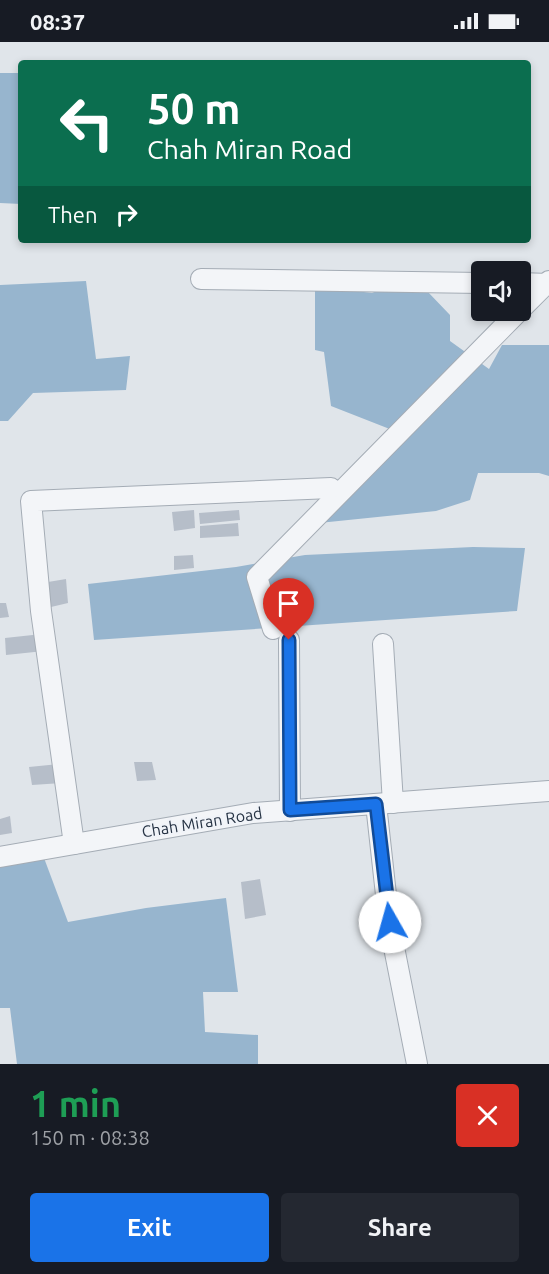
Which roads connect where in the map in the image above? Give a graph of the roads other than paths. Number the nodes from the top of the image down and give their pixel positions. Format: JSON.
{"nodes":[{"id":1,"x":201,"y":279,"type":"dead end"},
{"id":2,"x":471,"y":283,"type":"edge"},
{"id":3,"x":548,"y":283,"type":"edge"},
{"id":4,"x":531,"y":284,"type":"edge"},
{"id":5,"x":531,"y":299,"type":"edge"},
{"id":6,"x":509,"y":321,"type":"edge"},
{"id":7,"x":331,"y":488,"type":"dead end"},
{"id":8,"x":383,"y":644,"type":"dead end"},
{"id":9,"x":549,"y":792,"type":"edge"},
{"id":10,"x":384,"y":803,"type":"junction"},
{"id":11,"x":290,"y":810,"type":"junction"},
{"id":12,"x":74,"y":844,"type":"junction"},
{"id":13,"x":0,"y":857,"type":"edge"},
{"id":14,"x":417,"y":1064,"type":"edge"}],
"edges":[{"from":1,"to":2,"type":"street"},
{"from":3,"to":4,"type":"street"},
{"from":3,"to":5,"type":"street"},
{"from":6,"to":11,"type":"street"},
{"from":7,"to":12,"type":"street"},
{"from":8,"to":10,"type":"street"},
{"from":9,"to":10,"type":"street","name":"Chah Miran Road"},
{"from":10,"to":11,"type":"street","name":"Chah Miran Road"},
{"from":10,"to":14,"type":"street"},
{"from":11,"to":12,"type":"street","name":"Chah Miran Road"},
{"from":12,"to":13,"type":"street","name":"Chah Miran Road"}]}
